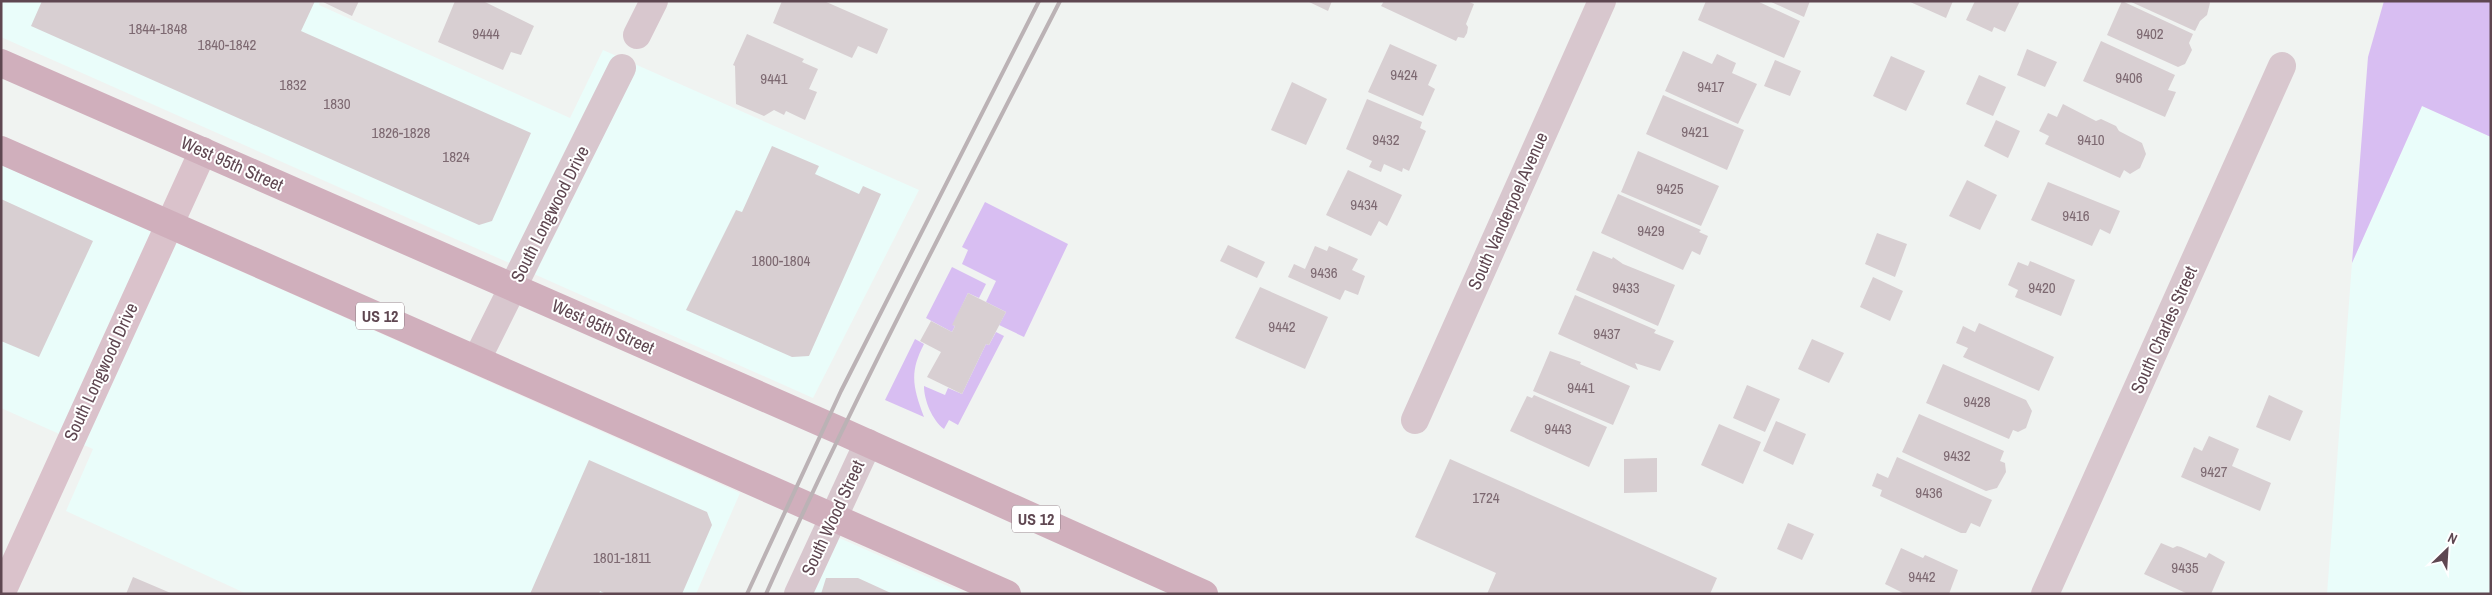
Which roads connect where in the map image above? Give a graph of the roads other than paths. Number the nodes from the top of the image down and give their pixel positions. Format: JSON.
{"nodes":[{"id":1,"x":654,"y":1,"type":"edge"},
{"id":2,"x":1602,"y":1,"type":"edge"},
{"id":3,"x":637,"y":34,"type":"dead end"},
{"id":4,"x":1,"y":63,"type":"edge"},
{"id":5,"x":2282,"y":66,"type":"dead end"},
{"id":6,"x":622,"y":68,"type":"dead end"},
{"id":7,"x":1,"y":150,"type":"edge"},
{"id":8,"x":202,"y":151,"type":"junction"},
{"id":9,"x":170,"y":224,"type":"junction"},
{"id":10,"x":514,"y":287,"type":"junction"},
{"id":11,"x":477,"y":359,"type":"junction"},
{"id":12,"x":1415,"y":420,"type":"dead end"},
{"id":13,"x":868,"y":443,"type":"junction"},
{"id":14,"x":833,"y":515,"type":"junction"},
{"id":15,"x":2,"y":594,"type":"edge"},
{"id":16,"x":798,"y":594,"type":"edge"},
{"id":17,"x":1007,"y":594,"type":"edge"},
{"id":18,"x":1204,"y":594,"type":"edge"},
{"id":19,"x":2045,"y":594,"type":"edge"}],
"edges":[{"from":1,"to":3,"type":"street"},
{"from":2,"to":12,"type":"street","name":"South Vanderpoel Avenue"},
{"from":4,"to":8,"type":"main road","name":"West 95th Street","number":"US 12"},
{"from":5,"to":19,"type":"street","name":"South Charles Street"},
{"from":6,"to":10,"type":"street","name":"South Longwood Drive"},
{"from":7,"to":9,"type":"main road","number":"US 12"},
{"from":8,"to":9,"type":"street","name":"South Longwood Drive"},
{"from":8,"to":10,"type":"main road","name":"West 95th Street","number":"US 12"},
{"from":9,"to":11,"type":"main road","number":"US 12"},
{"from":9,"to":15,"type":"street","name":"South Longwood Drive"},
{"from":10,"to":11,"type":"street","name":"South Longwood Drive"},
{"from":10,"to":13,"type":"main road","name":"West 95th Street","number":"US 12"},
{"from":11,"to":14,"type":"main road","number":"US 12"},
{"from":13,"to":14,"type":"street","name":"South Wood Street"},
{"from":13,"to":18,"type":"main road","name":"West 95th Street","number":"US 12"},
{"from":14,"to":16,"type":"street","name":"South Wood Street"},
{"from":14,"to":17,"type":"main road","number":"US 12"}]}
